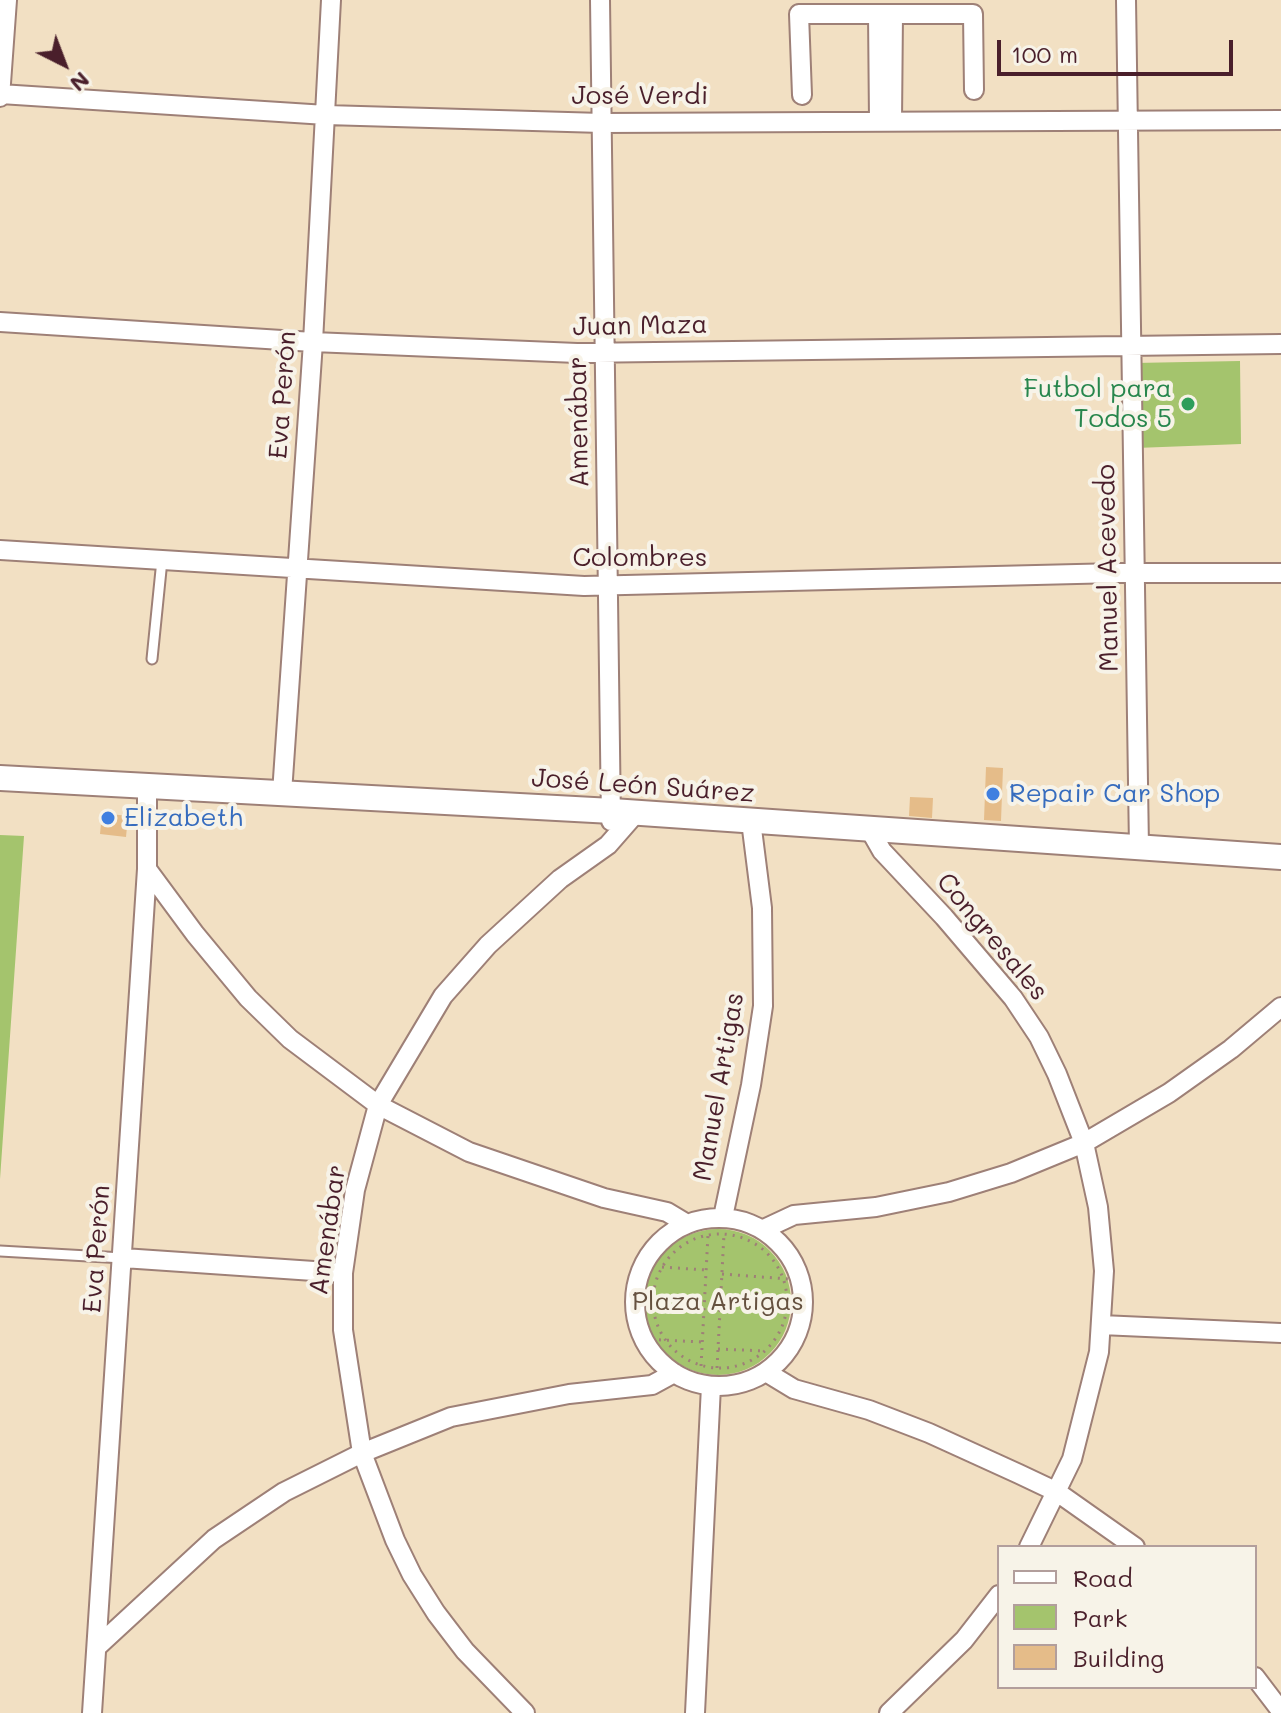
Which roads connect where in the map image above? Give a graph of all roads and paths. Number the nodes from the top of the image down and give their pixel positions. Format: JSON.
{"nodes":[{"id":1,"x":7,"y":0,"type":"edge"},
{"id":2,"x":331,"y":0,"type":"edge"},
{"id":3,"x":600,"y":0,"type":"edge"},
{"id":4,"x":1126,"y":0,"type":"edge"},
{"id":5,"x":886,"y":14,"type":"junction"},
{"id":6,"x":974,"y":90,"type":"dead end"},
{"id":7,"x":0,"y":95,"type":"edge"},
{"id":8,"x":802,"y":95,"type":"dead end"},
{"id":9,"x":326,"y":115,"type":"junction"},
{"id":10,"x":1127,"y":119,"type":"junction"},
{"id":11,"x":1281,"y":120,"type":"edge"},
{"id":12,"x":886,"y":121,"type":"junction"},
{"id":13,"x":602,"y":123,"type":"junction"},
{"id":14,"x":0,"y":322,"type":"edge"},
{"id":15,"x":313,"y":342,"type":"junction"},
{"id":16,"x":1130,"y":344,"type":"junction"},
{"id":17,"x":1281,"y":344,"type":"edge"},
{"id":18,"x":603,"y":353,"type":"junction"},
{"id":19,"x":0,"y":550,"type":"edge"},
{"id":20,"x":162,"y":560,"type":"junction"},
{"id":21,"x":297,"y":569,"type":"junction"},
{"id":22,"x":1134,"y":573,"type":"junction"},
{"id":23,"x":1281,"y":573,"type":"edge"},
{"id":24,"x":608,"y":586,"type":"junction"},
{"id":25,"x":152,"y":659,"type":"dead end"},
{"id":26,"x":0,"y":778,"type":"edge"},
{"id":27,"x":147,"y":787,"type":"junction"},
{"id":28,"x":282,"y":793,"type":"junction"},
{"id":29,"x":612,"y":811,"type":"junction"},
{"id":30,"x":636,"y":813,"type":"junction"},
{"id":31,"x":751,"y":821,"type":"junction"},
{"id":32,"x":870,"y":830,"type":"junction"},
{"id":33,"x":610,"y":843,"type":"junction"},
{"id":34,"x":1139,"y":847,"type":"junction"},
{"id":35,"x":1281,"y":857,"type":"edge"},
{"id":36,"x":147,"y":869,"type":"junction"},
{"id":37,"x":1281,"y":1007,"type":"edge"},
{"id":38,"x":378,"y":1105,"type":"junction"},
{"id":39,"x":1084,"y":1143,"type":"junction"},
{"id":40,"x":687,"y":1224,"type":"junction"},
{"id":41,"x":724,"y":1226,"type":"junction"},
{"id":42,"x":764,"y":1229,"type":"junction"},
{"id":43,"x":708,"y":1235,"type":"junction"},
{"id":44,"x":0,"y":1251,"type":"edge"},
{"id":45,"x":123,"y":1258,"type":"junction"},
{"id":46,"x":662,"y":1267,"type":"junction"},
{"id":47,"x":706,"y":1270,"type":"junction"},
{"id":48,"x":343,"y":1273,"type":"junction"},
{"id":49,"x":722,"y":1274,"type":"junction"},
{"id":50,"x":793,"y":1280,"type":"junction"},
{"id":51,"x":1101,"y":1325,"type":"junction"},
{"id":52,"x":1281,"y":1333,"type":"edge"},
{"id":53,"x":643,"y":1339,"type":"junction"},
{"id":54,"x":664,"y":1339,"type":"junction"},
{"id":55,"x":702,"y":1342,"type":"junction"},
{"id":56,"x":718,"y":1349,"type":"junction"},
{"id":57,"x":766,"y":1351,"type":"junction"},
{"id":58,"x":701,"y":1366,"type":"junction"},
{"id":59,"x":766,"y":1372,"type":"junction"},
{"id":60,"x":674,"y":1373,"type":"junction"},
{"id":61,"x":714,"y":1377,"type":"junction"},
{"id":62,"x":362,"y":1453,"type":"junction"},
{"id":63,"x":1057,"y":1492,"type":"junction"},
{"id":64,"x":1030,"y":1545,"type":"edge"},
{"id":65,"x":1132,"y":1545,"type":"edge"},
{"id":66,"x":997,"y":1598,"type":"edge"},
{"id":67,"x":97,"y":1647,"type":"junction"},
{"id":68,"x":1257,"y":1680,"type":"edge"},
{"id":69,"x":1281,"y":1711,"type":"edge"},
{"id":70,"x":92,"y":1713,"type":"edge"},
{"id":71,"x":525,"y":1713,"type":"edge"},
{"id":72,"x":695,"y":1713,"type":"edge"},
{"id":73,"x":889,"y":1713,"type":"edge"}],
"edges":[{"from":1,"to":7,"type":"street"},
{"from":2,"to":9,"type":"street","name":"Eva Perón"},
{"from":3,"to":13,"type":"street","name":"Amenábar"},
{"from":4,"to":10,"type":"street","name":"Manuel Acevedo"},
{"from":5,"to":6,"type":"street"},
{"from":5,"to":8,"type":"street"},
{"from":5,"to":12,"type":"street"},
{"from":7,"to":9,"type":"street","name":"José Verdi"},
{"from":9,"to":13,"type":"street","name":"José Verdi"},
{"from":9,"to":15,"type":"street","name":"Eva Perón"},
{"from":10,"to":11,"type":"street","name":"José Verdi"},
{"from":10,"to":12,"type":"street","name":"José Verdi"},
{"from":10,"to":16,"type":"street","name":"Manuel Acevedo"},
{"from":12,"to":13,"type":"street","name":"José Verdi"},
{"from":13,"to":18,"type":"street","name":"Amenábar"},
{"from":14,"to":15,"type":"street","name":"Juan Maza"},
{"from":15,"to":18,"type":"street","name":"Juan Maza"},
{"from":15,"to":21,"type":"street","name":"Eva Perón"},
{"from":16,"to":17,"type":"street","name":"Juan Maza"},
{"from":16,"to":18,"type":"street","name":"Juan Maza"},
{"from":16,"to":22,"type":"street","name":"Manuel Acevedo"},
{"from":18,"to":24,"type":"street","name":"Amenábar"},
{"from":19,"to":20,"type":"street","name":"Colombres"},
{"from":20,"to":21,"type":"street","name":"Colombres"},
{"from":20,"to":25,"type":"lane"},
{"from":21,"to":24,"type":"street","name":"Colombres"},
{"from":21,"to":28,"type":"street","name":"Eva Perón"},
{"from":22,"to":23,"type":"street","name":"Colombres"},
{"from":22,"to":24,"type":"street","name":"Colombres"},
{"from":22,"to":34,"type":"street","name":"Manuel Acevedo"},
{"from":24,"to":29,"type":"street","name":"Amenábar"},
{"from":26,"to":27,"type":"street","name":"José León Suárez"},
{"from":27,"to":28,"type":"street","name":"José León Suárez"},
{"from":27,"to":36,"type":"street","name":"Eva Perón"},
{"from":28,"to":29,"type":"street","name":"José León Suárez"},
{"from":29,"to":30,"type":"street","name":"José León Suárez"},
{"from":29,"to":33,"type":"street","name":"Amenábar"},
{"from":30,"to":31,"type":"street","name":"José León Suárez"},
{"from":30,"to":33,"type":"street","name":"Amenábar"},
{"from":31,"to":32,"type":"street","name":"José León Suárez"},
{"from":31,"to":41,"type":"street","name":"Manuel Artigas"},
{"from":32,"to":34,"type":"street","name":"José León Suárez"},
{"from":32,"to":39,"type":"street","name":"Congresales"},
{"from":33,"to":38,"type":"street","name":"Amenábar"},
{"from":34,"to":35,"type":"street","name":"José León Suárez"},
{"from":36,"to":38,"type":"street"},
{"from":36,"to":45,"type":"street","name":"Eva Perón"},
{"from":37,"to":39,"type":"street"},
{"from":38,"to":40,"type":"street"},
{"from":38,"to":48,"type":"street","name":"Amenábar"},
{"from":39,"to":42,"type":"street"},
{"from":39,"to":51,"type":"street","name":"Congresales"},
{"from":40,"to":41,"type":"street","name":"Manuel Artigas"},
{"from":40,"to":53,"type":"street","name":"Manuel Artigas"},
{"from":41,"to":42,"type":"street","name":"Manuel Artigas"},
{"from":41,"to":43,"type":"path"},
{"from":41,"to":49,"type":"path"},
{"from":41,"to":50,"type":"path"},
{"from":42,"to":50,"type":"street","name":"Manuel Artigas"},
{"from":43,"to":46,"type":"path"},
{"from":43,"to":47,"type":"path"},
{"from":44,"to":45,"type":"lane"},
{"from":45,"to":48,"type":"street"},
{"from":45,"to":67,"type":"street","name":"Eva Perón"},
{"from":46,"to":47,"type":"path"},
{"from":46,"to":54,"type":"path"},
{"from":47,"to":55,"type":"path"},
{"from":48,"to":62,"type":"street","name":"Amenábar"},
{"from":49,"to":50,"type":"path"},
{"from":49,"to":56,"type":"path"},
{"from":50,"to":57,"type":"path"},
{"from":50,"to":59,"type":"street"},
{"from":51,"to":52,"type":"street"},
{"from":51,"to":63,"type":"street","name":"Congresales"},
{"from":53,"to":54,"type":"path"},
{"from":53,"to":60,"type":"street","name":"Manuel Artigas"},
{"from":54,"to":55,"type":"path"},
{"from":54,"to":58,"type":"path"},
{"from":55,"to":58,"type":"path"},
{"from":56,"to":57,"type":"path"},
{"from":56,"to":61,"type":"path"},
{"from":57,"to":61,"type":"path"},
{"from":58,"to":61,"type":"path"},
{"from":59,"to":61,"type":"street","name":"Manuel Artigas"},
{"from":59,"to":63,"type":"street"},
{"from":60,"to":61,"type":"street","name":"Manuel Artigas"},
{"from":60,"to":62,"type":"street"},
{"from":61,"to":72,"type":"street"},
{"from":62,"to":67,"type":"street"},
{"from":62,"to":71,"type":"street","name":"Amenábar"},
{"from":63,"to":64,"type":"street","name":"Congresales"},
{"from":63,"to":65,"type":"street"},
{"from":66,"to":73,"type":"street"},
{"from":67,"to":70,"type":"street","name":"Eva Perón"},
{"from":68,"to":69,"type":"street"}]}
